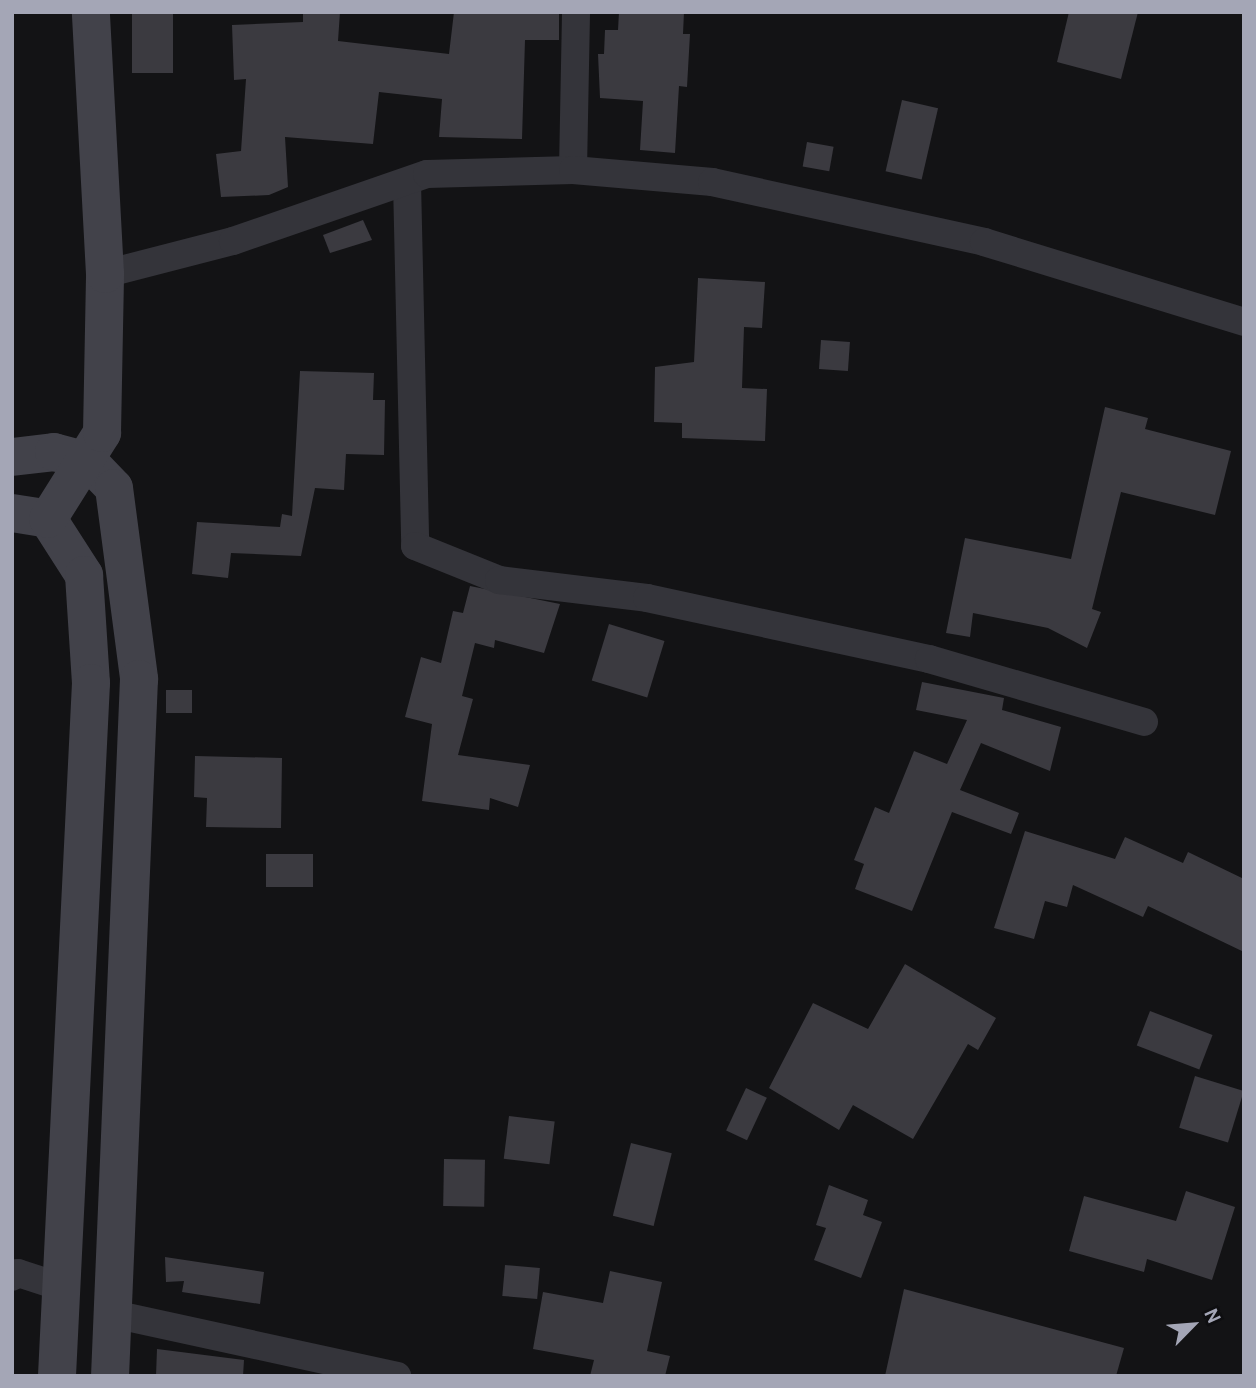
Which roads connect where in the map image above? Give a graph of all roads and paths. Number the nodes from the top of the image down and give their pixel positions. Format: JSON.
{"nodes":[{"id":1,"x":91,"y":12,"type":"edge"},
{"id":2,"x":576,"y":12,"type":"edge"},
{"id":3,"x":573,"y":170,"type":"junction"},
{"id":4,"x":407,"y":182,"type":"junction"},
{"id":5,"x":106,"y":274,"type":"junction"},
{"id":6,"x":1244,"y":323,"type":"edge"},
{"id":7,"x":12,"y":457,"type":"edge"},
{"id":8,"x":88,"y":461,"type":"junction"},
{"id":9,"x":30,"y":516,"type":"edge"},
{"id":10,"x":1144,"y":722,"type":"dead end"},
{"id":11,"x":12,"y":1277,"type":"edge"},
{"id":12,"x":61,"y":1287,"type":"junction"},
{"id":13,"x":113,"y":1314,"type":"junction"},
{"id":14,"x":57,"y":1376,"type":"edge"},
{"id":15,"x":110,"y":1376,"type":"edge"},
{"id":16,"x":397,"y":1376,"type":"edge"}],
"edges":[{"from":1,"to":5,"type":"street"},
{"from":2,"to":3,"type":"street"},
{"from":3,"to":4,"type":"street"},
{"from":3,"to":6,"type":"street"},
{"from":4,"to":5,"type":"street"},
{"from":4,"to":10,"type":"street"},
{"from":5,"to":8,"type":"street"},
{"from":7,"to":8,"type":"street"},
{"from":8,"to":9,"type":"street"},
{"from":8,"to":13,"type":"street"},
{"from":9,"to":12,"type":"street"},
{"from":11,"to":12,"type":"street"},
{"from":12,"to":14,"type":"street"},
{"from":13,"to":15,"type":"street"},
{"from":13,"to":16,"type":"street"}]}
